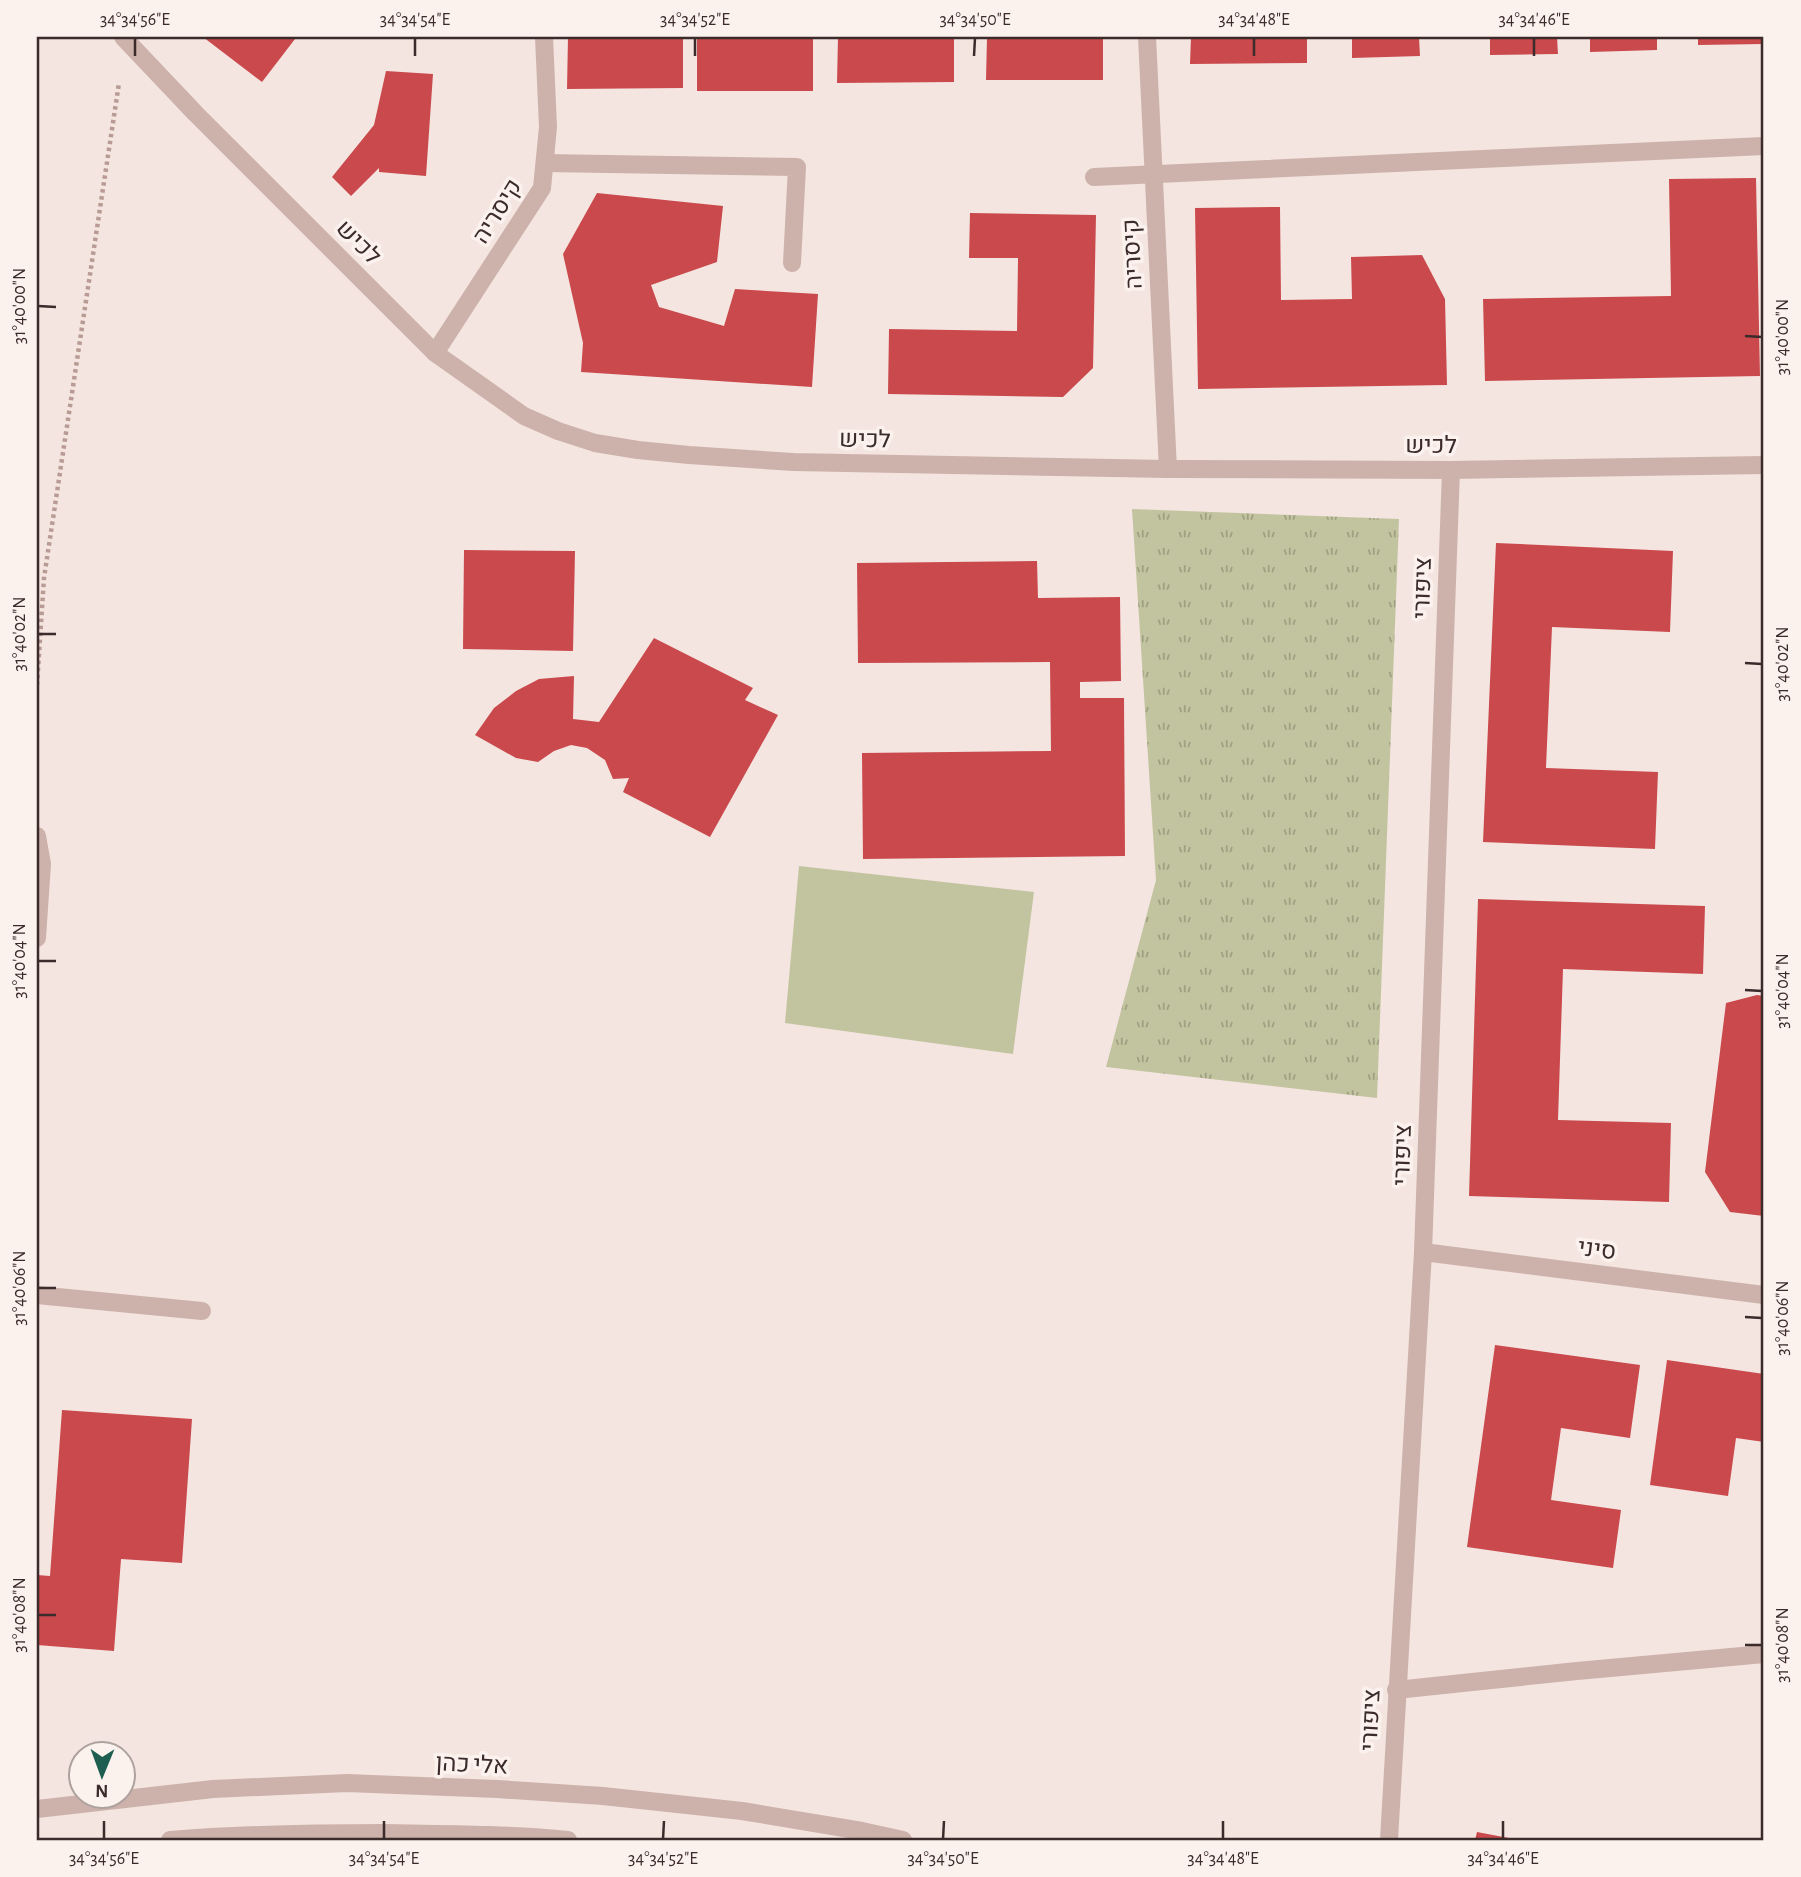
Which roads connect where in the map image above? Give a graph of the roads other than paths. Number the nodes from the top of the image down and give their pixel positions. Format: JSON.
{"nodes":[{"id":1,"x":123,"y":37,"type":"edge"},
{"id":2,"x":544,"y":37,"type":"edge"},
{"id":3,"x":1147,"y":37,"type":"edge"},
{"id":4,"x":1764,"y":146,"type":"edge"},
{"id":5,"x":545,"y":163,"type":"junction"},
{"id":6,"x":1153,"y":174,"type":"junction"},
{"id":7,"x":1094,"y":177,"type":"dead end"},
{"id":8,"x":792,"y":263,"type":"dead end"},
{"id":9,"x":435,"y":353,"type":"junction"},
{"id":10,"x":1764,"y":465,"type":"edge"},
{"id":11,"x":1168,"y":469,"type":"junction"},
{"id":12,"x":1451,"y":470,"type":"junction"},
{"id":13,"x":37,"y":836,"type":"edge"},
{"id":14,"x":37,"y":938,"type":"edge"},
{"id":15,"x":1423,"y":1252,"type":"junction"},
{"id":16,"x":37,"y":1295,"type":"edge"},
{"id":17,"x":1764,"y":1295,"type":"edge"},
{"id":18,"x":202,"y":1311,"type":"dead end"},
{"id":19,"x":1764,"y":1654,"type":"edge"},
{"id":20,"x":1396,"y":1690,"type":"junction"},
{"id":21,"x":37,"y":1809,"type":"edge"},
{"id":22,"x":170,"y":1840,"type":"edge"},
{"id":23,"x":568,"y":1840,"type":"edge"},
{"id":24,"x":903,"y":1840,"type":"edge"},
{"id":25,"x":1389,"y":1840,"type":"edge"}],
"edges":[{"from":1,"to":9,"type":"street","name":"לכיש"},
{"from":2,"to":5,"type":"street","name":"קיסריה"},
{"from":3,"to":6,"type":"street","name":"קיסריה"},
{"from":4,"to":6,"type":"street"},
{"from":5,"to":8,"type":"street"},
{"from":5,"to":9,"type":"street","name":"קיסריה"},
{"from":6,"to":7,"type":"street"},
{"from":6,"to":11,"type":"street","name":"קיסריה"},
{"from":9,"to":11,"type":"street","name":"לכיש"},
{"from":10,"to":12,"type":"street","name":"לכיש"},
{"from":11,"to":12,"type":"street","name":"לכיש"},
{"from":12,"to":15,"type":"street","name":"ציפורי"},
{"from":13,"to":14,"type":"street"},
{"from":15,"to":17,"type":"street","name":"סיני"},
{"from":15,"to":20,"type":"street","name":"ציפורי"},
{"from":16,"to":18,"type":"street"},
{"from":19,"to":20,"type":"street"},
{"from":20,"to":25,"type":"street","name":"ציפורי"},
{"from":21,"to":24,"type":"street","name":"אלי כהן"},
{"from":22,"to":23,"type":"street"}]}
